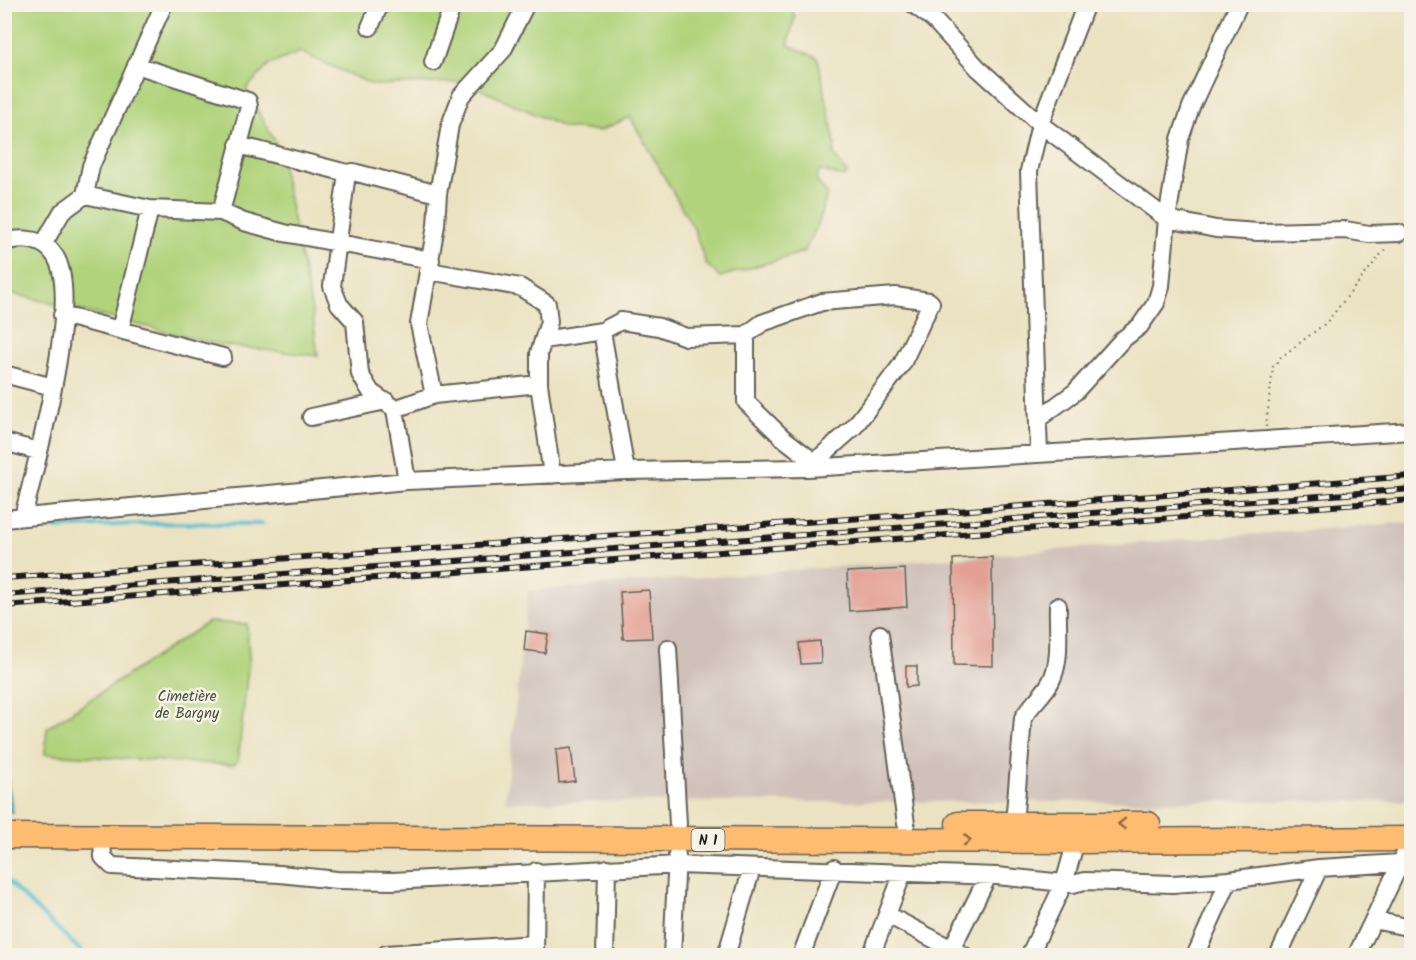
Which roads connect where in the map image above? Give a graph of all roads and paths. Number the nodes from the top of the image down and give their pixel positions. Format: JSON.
{"nodes":[{"id":1,"x":164,"y":4,"type":"edge"},
{"id":2,"x":380,"y":4,"type":"edge"},
{"id":3,"x":453,"y":4,"type":"edge"},
{"id":4,"x":525,"y":4,"type":"edge"},
{"id":5,"x":913,"y":4,"type":"edge"},
{"id":6,"x":1086,"y":4,"type":"edge"},
{"id":7,"x":1239,"y":4,"type":"edge"},
{"id":8,"x":370,"y":27,"type":"dead end"},
{"id":9,"x":433,"y":62,"type":"dead end"},
{"id":10,"x":136,"y":65,"type":"junction"},
{"id":11,"x":1040,"y":124,"type":"junction"},
{"id":12,"x":238,"y":146,"type":"junction"},
{"id":13,"x":347,"y":173,"type":"junction"},
{"id":14,"x":438,"y":194,"type":"junction"},
{"id":15,"x":85,"y":195,"type":"junction"},
{"id":16,"x":150,"y":208,"type":"junction"},
{"id":17,"x":220,"y":212,"type":"junction"},
{"id":18,"x":1412,"y":217,"type":"edge"},
{"id":19,"x":1167,"y":219,"type":"junction"},
{"id":20,"x":1399,"y":233,"type":"junction"},
{"id":21,"x":338,"y":242,"type":"junction"},
{"id":22,"x":44,"y":243,"type":"junction"},
{"id":23,"x":4,"y":244,"type":"edge"},
{"id":24,"x":430,"y":265,"type":"junction"},
{"id":25,"x":62,"y":315,"type":"junction"},
{"id":26,"x":120,"y":330,"type":"junction"},
{"id":27,"x":602,"y":331,"type":"junction"},
{"id":28,"x":747,"y":335,"type":"junction"},
{"id":29,"x":543,"y":340,"type":"junction"},
{"id":30,"x":223,"y":357,"type":"dead end"},
{"id":31,"x":4,"y":374,"type":"edge"},
{"id":32,"x":540,"y":384,"type":"junction"},
{"id":33,"x":52,"y":387,"type":"junction"},
{"id":34,"x":434,"y":395,"type":"junction"},
{"id":35,"x":391,"y":406,"type":"junction"},
{"id":36,"x":311,"y":417,"type":"dead end"},
{"id":37,"x":1038,"y":419,"type":"junction"},
{"id":38,"x":1412,"y":431,"type":"edge"},
{"id":39,"x":4,"y":442,"type":"edge"},
{"id":40,"x":1265,"y":442,"type":"junction"},
{"id":41,"x":38,"y":451,"type":"junction"},
{"id":42,"x":1039,"y":454,"type":"junction"},
{"id":43,"x":810,"y":464,"type":"junction"},
{"id":44,"x":626,"y":471,"type":"junction"},
{"id":45,"x":552,"y":475,"type":"junction"},
{"id":46,"x":407,"y":481,"type":"junction"},
{"id":47,"x":23,"y":517,"type":"junction"},
{"id":48,"x":4,"y":519,"type":"edge"},
{"id":49,"x":1058,"y":606,"type":"dead end"},
{"id":50,"x":880,"y":634,"type":"dead end"},
{"id":51,"x":668,"y":648,"type":"dead end"},
{"id":52,"x":906,"y":824,"type":"junction"},
{"id":53,"x":1014,"y":824,"type":"junction"},
{"id":54,"x":1412,"y":824,"type":"edge"},
{"id":55,"x":5,"y":830,"type":"edge"},
{"id":56,"x":677,"y":832,"type":"junction"},
{"id":57,"x":102,"y":838,"type":"junction"},
{"id":58,"x":1412,"y":839,"type":"edge"},
{"id":59,"x":1076,"y":841,"type":"junction"},
{"id":60,"x":1400,"y":863,"type":"junction"},
{"id":61,"x":678,"y":865,"type":"junction"},
{"id":62,"x":607,"y":868,"type":"junction"},
{"id":63,"x":752,"y":868,"type":"junction"},
{"id":64,"x":834,"y":868,"type":"junction"},
{"id":65,"x":1319,"y":868,"type":"junction"},
{"id":66,"x":536,"y":871,"type":"junction"},
{"id":67,"x":903,"y":873,"type":"junction"},
{"id":68,"x":988,"y":876,"type":"junction"},
{"id":69,"x":1229,"y":880,"type":"junction"},
{"id":70,"x":1064,"y":883,"type":"junction"},
{"id":71,"x":888,"y":915,"type":"junction"},
{"id":72,"x":1373,"y":920,"type":"junction"},
{"id":73,"x":1412,"y":928,"type":"edge"},
{"id":74,"x":535,"y":950,"type":"edge"},
{"id":75,"x":955,"y":953,"type":"edge"},
{"id":76,"x":386,"y":954,"type":"dead end"},
{"id":77,"x":605,"y":956,"type":"edge"},
{"id":78,"x":672,"y":956,"type":"edge"},
{"id":79,"x":726,"y":956,"type":"edge"},
{"id":80,"x":801,"y":956,"type":"edge"},
{"id":81,"x":871,"y":956,"type":"edge"},
{"id":82,"x":1029,"y":956,"type":"edge"},
{"id":83,"x":1195,"y":956,"type":"edge"},
{"id":84,"x":1278,"y":956,"type":"edge"},
{"id":85,"x":1356,"y":956,"type":"edge"}],
"edges":[{"from":1,"to":10,"type":"street"},
{"from":2,"to":8,"type":"street"},
{"from":3,"to":9,"type":"street"},
{"from":4,"to":14,"type":"street"},
{"from":5,"to":11,"type":"street"},
{"from":6,"to":11,"type":"street"},
{"from":7,"to":19,"type":"street"},
{"from":10,"to":12,"type":"street"},
{"from":10,"to":15,"type":"street"},
{"from":11,"to":19,"type":"street"},
{"from":11,"to":37,"type":"street"},
{"from":12,"to":13,"type":"street"},
{"from":12,"to":17,"type":"street"},
{"from":13,"to":14,"type":"street"},
{"from":13,"to":21,"type":"street"},
{"from":14,"to":24,"type":"street"},
{"from":15,"to":16,"type":"street"},
{"from":15,"to":22,"type":"street"},
{"from":16,"to":17,"type":"street"},
{"from":16,"to":26,"type":"street"},
{"from":17,"to":21,"type":"street"},
{"from":18,"to":20,"type":"path"},
{"from":19,"to":20,"type":"street"},
{"from":19,"to":37,"type":"street"},
{"from":20,"to":40,"type":"path"},
{"from":21,"to":24,"type":"street"},
{"from":21,"to":35,"type":"street"},
{"from":22,"to":23,"type":"street"},
{"from":22,"to":25,"type":"street"},
{"from":24,"to":29,"type":"street"},
{"from":24,"to":34,"type":"street"},
{"from":25,"to":26,"type":"street"},
{"from":25,"to":33,"type":"street"},
{"from":26,"to":30,"type":"street"},
{"from":27,"to":28,"type":"street"},
{"from":27,"to":29,"type":"street"},
{"from":27,"to":44,"type":"street"},
{"from":28,"to":43,"type":"street"},
{"from":28,"to":43,"type":"street"},
{"from":29,"to":32,"type":"street"},
{"from":31,"to":33,"type":"street"},
{"from":32,"to":34,"type":"street"},
{"from":32,"to":45,"type":"street"},
{"from":33,"to":41,"type":"street"},
{"from":34,"to":35,"type":"street"},
{"from":35,"to":36,"type":"street"},
{"from":35,"to":46,"type":"street"},
{"from":37,"to":42,"type":"street"},
{"from":38,"to":40,"type":"street"},
{"from":39,"to":41,"type":"street"},
{"from":40,"to":42,"type":"street"},
{"from":41,"to":47,"type":"street"},
{"from":42,"to":43,"type":"street"},
{"from":43,"to":44,"type":"street"},
{"from":44,"to":45,"type":"street"},
{"from":45,"to":46,"type":"street"},
{"from":46,"to":47,"type":"street"},
{"from":47,"to":48,"type":"street"},
{"from":49,"to":53,"type":"street"},
{"from":50,"to":52,"type":"street"},
{"from":51,"to":56,"type":"street"},
{"from":52,"to":53,"type":"highway","number":"N 1"},
{"from":52,"to":56,"type":"highway","number":"N 1"},
{"from":54,"to":53,"type":"highway","number":"N 1","one_way":true},
{"from":55,"to":56,"type":"highway","number":"N 1"},
{"from":55,"to":57,"type":"highway","number":"N 1"},
{"from":56,"to":57,"type":"highway","number":"N 1"},
{"from":56,"to":59,"type":"highway","number":"N 1","one_way":true},
{"from":56,"to":61,"type":"street"},
{"from":57,"to":66,"type":"street"},
{"from":58,"to":59,"type":"highway","number":"N 1"},
{"from":58,"to":60,"type":"street"},
{"from":59,"to":70,"type":"street"},
{"from":60,"to":65,"type":"street"},
{"from":60,"to":72,"type":"street"},
{"from":61,"to":62,"type":"street"},
{"from":61,"to":63,"type":"street"},
{"from":61,"to":78,"type":"street"},
{"from":62,"to":66,"type":"street"},
{"from":62,"to":77,"type":"street"},
{"from":63,"to":64,"type":"street"},
{"from":63,"to":79,"type":"street"},
{"from":64,"to":67,"type":"street"},
{"from":64,"to":80,"type":"street"},
{"from":65,"to":69,"type":"street"},
{"from":65,"to":84,"type":"street"},
{"from":66,"to":74,"type":"street"},
{"from":67,"to":68,"type":"street"},
{"from":67,"to":71,"type":"street"},
{"from":68,"to":70,"type":"street"},
{"from":68,"to":75,"type":"street"},
{"from":69,"to":70,"type":"street"},
{"from":69,"to":83,"type":"street"},
{"from":70,"to":82,"type":"street"},
{"from":71,"to":75,"type":"street"},
{"from":71,"to":81,"type":"street"},
{"from":72,"to":73,"type":"street"},
{"from":72,"to":85,"type":"street"},
{"from":74,"to":76,"type":"street"}]}
